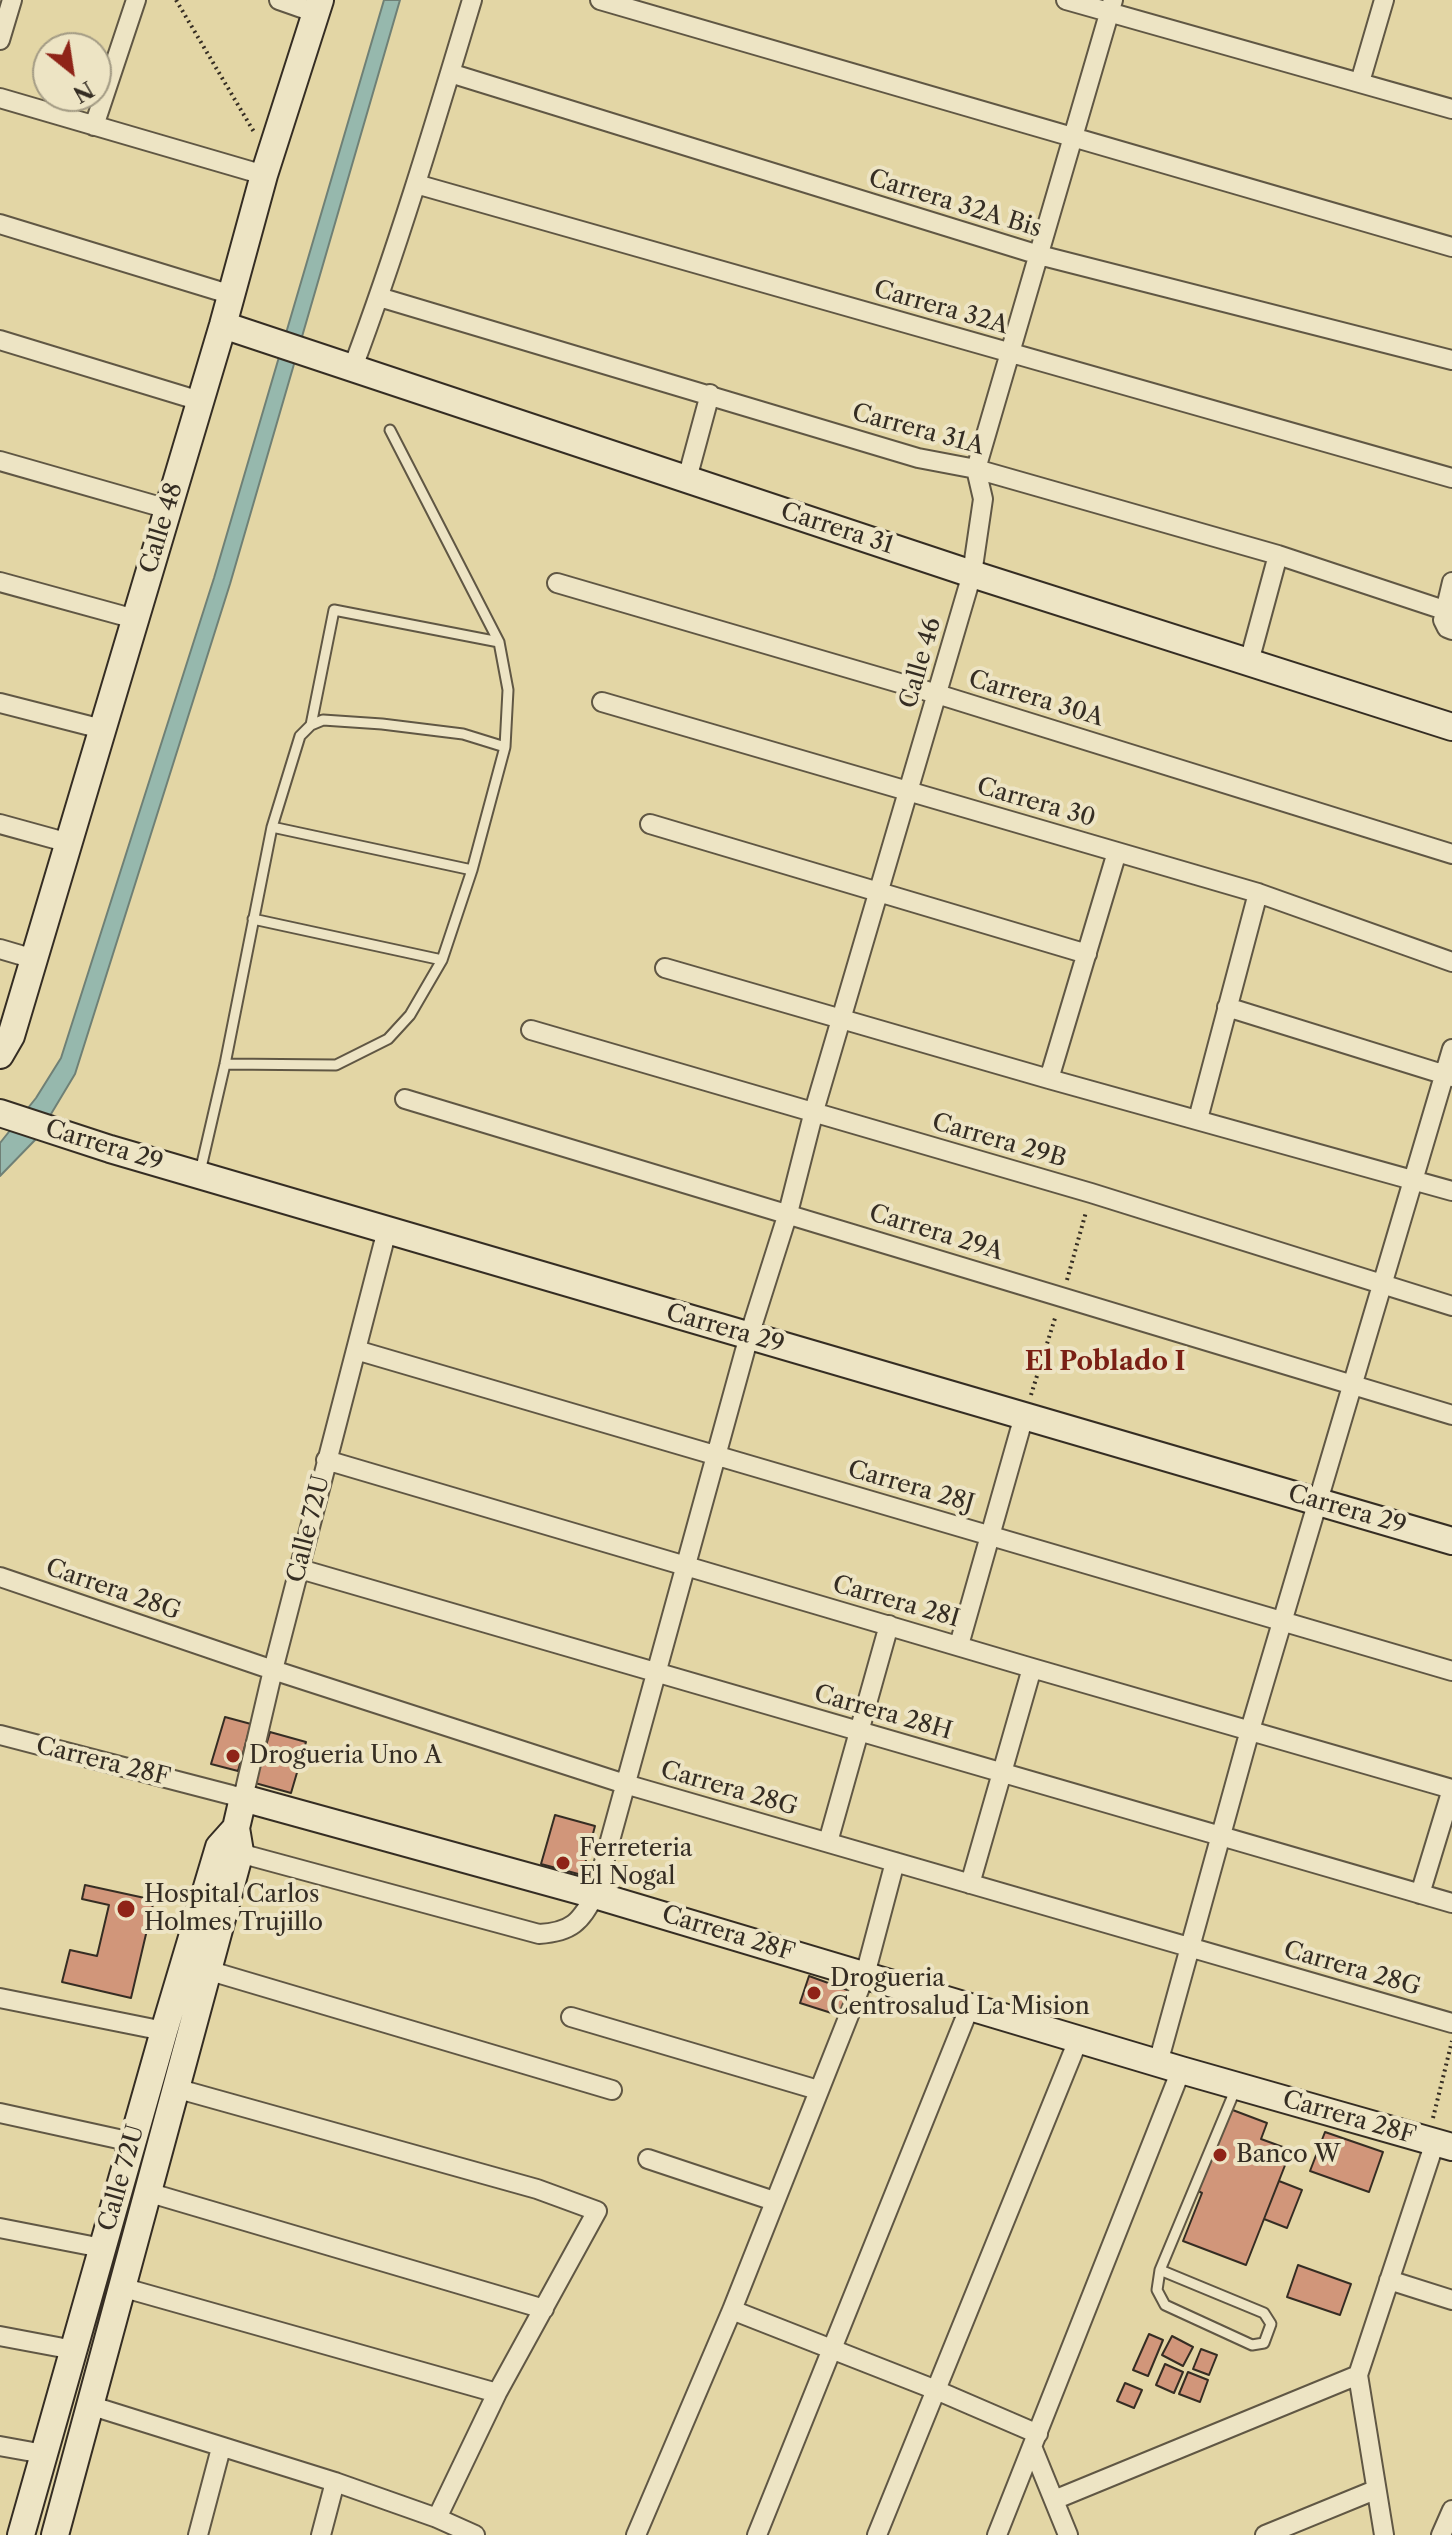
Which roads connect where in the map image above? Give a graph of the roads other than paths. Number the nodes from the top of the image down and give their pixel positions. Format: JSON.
{"nodes":[{"id":1,"x":12,"y":0,"type":"edge"},
{"id":2,"x":136,"y":0,"type":"edge"},
{"id":3,"x":279,"y":0,"type":"edge"},
{"id":4,"x":472,"y":0,"type":"edge"},
{"id":5,"x":600,"y":0,"type":"edge"},
{"id":6,"x":1066,"y":0,"type":"edge"},
{"id":7,"x":1384,"y":0,"type":"edge"},
{"id":8,"x":318,"y":6,"type":"edge"},
{"id":9,"x":1111,"y":6,"type":"edge"},
{"id":10,"x":0,"y":40,"type":"edge"},
{"id":11,"x":450,"y":73,"type":"junction"},
{"id":12,"x":1360,"y":82,"type":"junction"},
{"id":13,"x":0,"y":98,"type":"edge"},
{"id":14,"x":1452,"y":109,"type":"edge"},
{"id":15,"x":94,"y":126,"type":"junction"},
{"id":16,"x":1073,"y":138,"type":"junction"},
{"id":17,"x":266,"y":167,"type":"junction"},
{"id":18,"x":416,"y":184,"type":"junction"},
{"id":19,"x":0,"y":224,"type":"edge"},
{"id":20,"x":1452,"y":247,"type":"edge"},
{"id":21,"x":1039,"y":255,"type":"junction"},
{"id":22,"x":232,"y":295,"type":"junction"},
{"id":23,"x":379,"y":297,"type":"junction"},
{"id":24,"x":223,"y":325,"type":"junction"},
{"id":25,"x":0,"y":340,"type":"edge"},
{"id":26,"x":1010,"y":353,"type":"junction"},
{"id":27,"x":1452,"y":360,"type":"edge"},
{"id":28,"x":345,"y":365,"type":"junction"},
{"id":29,"x":710,"y":394,"type":"junction"},
{"id":30,"x":200,"y":401,"type":"junction"},
{"id":31,"x":390,"y":430,"type":"dead end"},
{"id":32,"x":0,"y":461,"type":"edge"},
{"id":33,"x":976,"y":469,"type":"junction"},
{"id":34,"x":1452,"y":478,"type":"edge"},
{"id":35,"x":687,"y":479,"type":"junction"},
{"id":36,"x":168,"y":509,"type":"junction"},
{"id":37,"x":1278,"y":555,"type":"junction"},
{"id":38,"x":972,"y":574,"type":"junction"},
{"id":39,"x":0,"y":582,"type":"edge"},
{"id":40,"x":1452,"y":582,"type":"edge"},
{"id":41,"x":557,"y":583,"type":"dead end"},
{"id":42,"x":135,"y":619,"type":"junction"},
{"id":43,"x":1448,"y":623,"type":"edge"},
{"id":44,"x":499,"y":642,"type":"junction"},
{"id":45,"x":1249,"y":662,"type":"junction"},
{"id":46,"x":937,"y":694,"type":"junction"},
{"id":47,"x":602,"y":702,"type":"dead end"},
{"id":48,"x":0,"y":703,"type":"edge"},
{"id":49,"x":311,"y":725,"type":"junction"},
{"id":50,"x":1452,"y":727,"type":"edge"},
{"id":51,"x":102,"y":729,"type":"junction"},
{"id":52,"x":505,"y":747,"type":"junction"},
{"id":53,"x":909,"y":791,"type":"junction"},
{"id":54,"x":0,"y":824,"type":"edge"},
{"id":55,"x":650,"y":824,"type":"dead end"},
{"id":56,"x":272,"y":827,"type":"junction"},
{"id":57,"x":69,"y":843,"type":"junction"},
{"id":58,"x":1117,"y":852,"type":"junction"},
{"id":59,"x":1452,"y":854,"type":"edge"},
{"id":60,"x":472,"y":870,"type":"junction"},
{"id":61,"x":879,"y":892,"type":"junction"},
{"id":62,"x":1258,"y":893,"type":"junction"},
{"id":63,"x":253,"y":919,"type":"junction"},
{"id":64,"x":0,"y":949,"type":"edge"},
{"id":65,"x":1087,"y":954,"type":"junction"},
{"id":66,"x":34,"y":959,"type":"junction"},
{"id":67,"x":442,"y":960,"type":"junction"},
{"id":68,"x":1452,"y":962,"type":"edge"},
{"id":69,"x":665,"y":968,"type":"dead end"},
{"id":70,"x":1227,"y":1007,"type":"junction"},
{"id":71,"x":842,"y":1019,"type":"junction"},
{"id":72,"x":531,"y":1030,"type":"dead end"},
{"id":73,"x":1452,"y":1049,"type":"edge"},
{"id":74,"x":0,"y":1055,"type":"edge"},
{"id":75,"x":225,"y":1064,"type":"junction"},
{"id":76,"x":1448,"y":1076,"type":"edge"},
{"id":77,"x":1049,"y":1079,"type":"junction"},
{"id":78,"x":405,"y":1099,"type":"dead end"},
{"id":79,"x":814,"y":1111,"type":"junction"},
{"id":80,"x":5,"y":1115,"type":"edge"},
{"id":81,"x":1198,"y":1119,"type":"junction"},
{"id":82,"x":199,"y":1176,"type":"junction"},
{"id":83,"x":1412,"y":1180,"type":"junction"},
{"id":84,"x":1452,"y":1191,"type":"edge"},
{"id":85,"x":788,"y":1213,"type":"junction"},
{"id":86,"x":387,"y":1230,"type":"junction"},
{"id":87,"x":1381,"y":1286,"type":"junction"},
{"id":88,"x":1452,"y":1306,"type":"edge"},
{"id":89,"x":749,"y":1336,"type":"junction"},
{"id":90,"x":356,"y":1350,"type":"junction"},
{"id":91,"x":1352,"y":1385,"type":"junction"},
{"id":92,"x":1452,"y":1415,"type":"edge"},
{"id":93,"x":1024,"y":1416,"type":"junction"},
{"id":94,"x":716,"y":1455,"type":"junction"},
{"id":95,"x":326,"y":1460,"type":"junction"},
{"id":96,"x":1317,"y":1501,"type":"junction"},
{"id":97,"x":991,"y":1536,"type":"junction"},
{"id":98,"x":1452,"y":1541,"type":"edge"},
{"id":99,"x":684,"y":1565,"type":"junction"},
{"id":100,"x":300,"y":1569,"type":"junction"},
{"id":101,"x":0,"y":1577,"type":"edge"},
{"id":102,"x":1283,"y":1621,"type":"junction"},
{"id":103,"x":889,"y":1625,"type":"junction"},
{"id":104,"x":959,"y":1645,"type":"junction"},
{"id":105,"x":1032,"y":1668,"type":"junction"},
{"id":106,"x":273,"y":1670,"type":"junction"},
{"id":107,"x":656,"y":1671,"type":"junction"},
{"id":108,"x":1452,"y":1671,"type":"edge"},
{"id":109,"x":1250,"y":1730,"type":"junction"},
{"id":110,"x":860,"y":1731,"type":"junction"},
{"id":111,"x":0,"y":1735,"type":"edge"},
{"id":112,"x":1002,"y":1772,"type":"junction"},
{"id":113,"x":625,"y":1784,"type":"junction"},
{"id":114,"x":1452,"y":1789,"type":"edge"},
{"id":115,"x":243,"y":1798,"type":"junction"},
{"id":116,"x":1222,"y":1835,"type":"junction"},
{"id":117,"x":828,"y":1842,"type":"junction"},
{"id":118,"x":232,"y":1843,"type":"junction"},
{"id":119,"x":895,"y":1862,"type":"junction"},
{"id":120,"x":970,"y":1884,"type":"junction"},
{"id":121,"x":1420,"y":1894,"type":"junction"},
{"id":122,"x":595,"y":1895,"type":"junction"},
{"id":123,"x":1452,"y":1903,"type":"edge"},
{"id":124,"x":1189,"y":1946,"type":"junction"},
{"id":125,"x":207,"y":1970,"type":"junction"},
{"id":126,"x":865,"y":1975,"type":"junction"},
{"id":127,"x":0,"y":1998,"type":"edge"},
{"id":128,"x":970,"y":2006,"type":"junction"},
{"id":129,"x":571,"y":2017,"type":"dead end"},
{"id":130,"x":1452,"y":2023,"type":"edge"},
{"id":131,"x":164,"y":2031,"type":"junction"},
{"id":132,"x":1079,"y":2038,"type":"junction"},
{"id":133,"x":1169,"y":2066,"type":"junction"},
{"id":134,"x":1236,"y":2086,"type":"junction"},
{"id":135,"x":175,"y":2088,"type":"junction"},
{"id":136,"x":612,"y":2090,"type":"dead end"},
{"id":137,"x":818,"y":2090,"type":"junction"},
{"id":138,"x":0,"y":2113,"type":"edge"},
{"id":139,"x":132,"y":2142,"type":"junction"},
{"id":140,"x":1438,"y":2143,"type":"edge"},
{"id":141,"x":648,"y":2159,"type":"dead end"},
{"id":142,"x":147,"y":2192,"type":"junction"},
{"id":143,"x":774,"y":2201,"type":"junction"},
{"id":144,"x":0,"y":2228,"type":"edge"},
{"id":145,"x":102,"y":2248,"type":"junction"},
{"id":146,"x":1160,"y":2270,"type":"junction"},
{"id":147,"x":1389,"y":2280,"type":"junction"},
{"id":148,"x":121,"y":2287,"type":"junction"},
{"id":149,"x":1452,"y":2300,"type":"edge"},
{"id":150,"x":544,"y":2309,"type":"junction"},
{"id":151,"x":732,"y":2310,"type":"junction"},
{"id":152,"x":0,"y":2336,"type":"edge"},
{"id":153,"x":833,"y":2348,"type":"junction"},
{"id":154,"x":74,"y":2350,"type":"junction"},
{"id":155,"x":1358,"y":2375,"type":"junction"},
{"id":156,"x":936,"y":2390,"type":"junction"},
{"id":157,"x":497,"y":2393,"type":"junction"},
{"id":158,"x":89,"y":2405,"type":"junction"},
{"id":159,"x":1035,"y":2441,"type":"junction"},
{"id":160,"x":0,"y":2446,"type":"edge"},
{"id":161,"x":221,"y":2448,"type":"junction"},
{"id":162,"x":44,"y":2454,"type":"junction"},
{"id":163,"x":335,"y":2482,"type":"junction"},
{"id":164,"x":1375,"y":2490,"type":"junction"},
{"id":165,"x":1054,"y":2500,"type":"junction"},
{"id":166,"x":1452,"y":2510,"type":"edge"},
{"id":167,"x":437,"y":2518,"type":"junction"},
{"id":168,"x":21,"y":2535,"type":"edge"},
{"id":169,"x":55,"y":2535,"type":"edge"},
{"id":170,"x":198,"y":2535,"type":"edge"},
{"id":171,"x":321,"y":2535,"type":"edge"},
{"id":172,"x":475,"y":2535,"type":"edge"},
{"id":173,"x":636,"y":2535,"type":"edge"},
{"id":174,"x":757,"y":2535,"type":"edge"},
{"id":175,"x":877,"y":2535,"type":"edge"},
{"id":176,"x":997,"y":2535,"type":"edge"},
{"id":177,"x":1068,"y":2535,"type":"edge"},
{"id":178,"x":1265,"y":2535,"type":"edge"},
{"id":179,"x":1384,"y":2535,"type":"edge"},
{"id":180,"x":1441,"y":2535,"type":"edge"}],
"edges":[{"from":1,"to":10,"type":"street"},
{"from":2,"to":15,"type":"street"},
{"from":3,"to":8,"type":"street"},
{"from":4,"to":11,"type":"street"},
{"from":5,"to":16,"type":"street"},
{"from":6,"to":9,"type":"street"},
{"from":7,"to":12,"type":"street"},
{"from":8,"to":17,"type":"street","name":"Calle 48"},
{"from":9,"to":12,"type":"street"},
{"from":9,"to":16,"type":"street","name":"Calle 46"},
{"from":11,"to":18,"type":"street"},
{"from":11,"to":21,"type":"street","name":"Carrera 32A Bis"},
{"from":12,"to":14,"type":"street"},
{"from":13,"to":15,"type":"street"},
{"from":15,"to":17,"type":"street"},
{"from":16,"to":20,"type":"street"},
{"from":16,"to":21,"type":"street","name":"Calle 46"},
{"from":17,"to":22,"type":"street","name":"Calle 48"},
{"from":18,"to":23,"type":"street"},
{"from":18,"to":26,"type":"street","name":"Carrera 32A"},
{"from":19,"to":22,"type":"street"},
{"from":21,"to":26,"type":"street","name":"Calle 46"},
{"from":21,"to":27,"type":"street","name":"Carrera 32A Bis"},
{"from":22,"to":24,"type":"street","name":"Calle 48"},
{"from":23,"to":28,"type":"street"},
{"from":23,"to":29,"type":"street","name":"Carrera 31A"},
{"from":24,"to":28,"type":"street","name":"Carrera 31"},
{"from":24,"to":30,"type":"street","name":"Calle 48"},
{"from":25,"to":30,"type":"street"},
{"from":26,"to":33,"type":"street","name":"Calle 46"},
{"from":26,"to":34,"type":"street","name":"Carrera 32A"},
{"from":28,"to":35,"type":"street","name":"Carrera 31"},
{"from":29,"to":33,"type":"street","name":"Carrera 31A"},
{"from":29,"to":35,"type":"street"},
{"from":30,"to":36,"type":"street","name":"Calle 48"},
{"from":31,"to":44,"type":"lane"},
{"from":32,"to":36,"type":"street"},
{"from":33,"to":37,"type":"street","name":"Carrera 31A"},
{"from":33,"to":38,"type":"street","name":"Calle 46"},
{"from":35,"to":38,"type":"street","name":"Carrera 31"},
{"from":36,"to":42,"type":"street","name":"Calle 48"},
{"from":37,"to":43,"type":"street","name":"Carrera 31A"},
{"from":37,"to":45,"type":"street"},
{"from":38,"to":45,"type":"street","name":"Carrera 31"},
{"from":38,"to":46,"type":"street","name":"Calle 46"},
{"from":39,"to":42,"type":"street"},
{"from":40,"to":43,"type":"street"},
{"from":41,"to":46,"type":"street","name":"Carrera 30A"},
{"from":42,"to":51,"type":"street","name":"Calle 48"},
{"from":44,"to":49,"type":"lane"},
{"from":44,"to":52,"type":"lane"},
{"from":45,"to":50,"type":"street","name":"Carrera 31"},
{"from":46,"to":53,"type":"street","name":"Calle 46"},
{"from":46,"to":59,"type":"street","name":"Carrera 30A"},
{"from":47,"to":53,"type":"street","name":"Carrera 30"},
{"from":48,"to":51,"type":"street"},
{"from":49,"to":52,"type":"lane"},
{"from":49,"to":56,"type":"lane"},
{"from":51,"to":57,"type":"street","name":"Calle 48"},
{"from":52,"to":60,"type":"lane"},
{"from":53,"to":58,"type":"street","name":"Carrera 30"},
{"from":53,"to":61,"type":"street","name":"Calle 46"},
{"from":54,"to":57,"type":"street"},
{"from":55,"to":61,"type":"street"},
{"from":56,"to":60,"type":"lane"},
{"from":56,"to":63,"type":"lane"},
{"from":57,"to":66,"type":"street","name":"Calle 48"},
{"from":58,"to":62,"type":"street","name":"Carrera 30"},
{"from":58,"to":65,"type":"street"},
{"from":60,"to":67,"type":"lane"},
{"from":61,"to":65,"type":"street"},
{"from":61,"to":71,"type":"street","name":"Calle 46"},
{"from":62,"to":68,"type":"street","name":"Carrera 30"},
{"from":62,"to":70,"type":"street"},
{"from":63,"to":67,"type":"lane"},
{"from":63,"to":75,"type":"lane"},
{"from":64,"to":66,"type":"street"},
{"from":65,"to":77,"type":"street"},
{"from":66,"to":74,"type":"street","name":"Calle 48"},
{"from":67,"to":75,"type":"lane"},
{"from":69,"to":71,"type":"street"},
{"from":70,"to":76,"type":"street"},
{"from":70,"to":81,"type":"street"},
{"from":71,"to":77,"type":"street"},
{"from":71,"to":79,"type":"street","name":"Calle 46"},
{"from":72,"to":79,"type":"street","name":"Carrera 29B"},
{"from":73,"to":76,"type":"street"},
{"from":75,"to":82,"type":"lane"},
{"from":76,"to":83,"type":"street"},
{"from":77,"to":81,"type":"street"},
{"from":78,"to":85,"type":"street","name":"Carrera 29A"},
{"from":79,"to":85,"type":"street","name":"Calle 46"},
{"from":79,"to":87,"type":"street","name":"Carrera 29B"},
{"from":80,"to":82,"type":"street","name":"Carrera 29"},
{"from":81,"to":83,"type":"street"},
{"from":82,"to":86,"type":"street","name":"Carrera 29"},
{"from":83,"to":84,"type":"street"},
{"from":83,"to":87,"type":"street"},
{"from":85,"to":89,"type":"street","name":"Calle 46"},
{"from":85,"to":91,"type":"street","name":"Carrera 29A"},
{"from":86,"to":89,"type":"street","name":"Carrera 29"},
{"from":86,"to":90,"type":"street","name":"Calle 72U"},
{"from":87,"to":88,"type":"street","name":"Carrera 29B"},
{"from":87,"to":91,"type":"street"},
{"from":89,"to":93,"type":"street","name":"Carrera 29"},
{"from":89,"to":94,"type":"street","name":"Calle 46"},
{"from":90,"to":94,"type":"street","name":"Carrera 28J"},
{"from":90,"to":95,"type":"street","name":"Calle 72U"},
{"from":91,"to":92,"type":"street","name":"Carrera 29A"},
{"from":91,"to":96,"type":"street"},
{"from":93,"to":96,"type":"street","name":"Carrera 29"},
{"from":93,"to":97,"type":"street"},
{"from":94,"to":97,"type":"street","name":"Carrera 28J"},
{"from":94,"to":99,"type":"street","name":"Calle 46"},
{"from":95,"to":99,"type":"street","name":"Carrera 28I"},
{"from":95,"to":100,"type":"street","name":"Calle 72U"},
{"from":96,"to":98,"type":"street","name":"Carrera 29"},
{"from":96,"to":102,"type":"street"},
{"from":97,"to":102,"type":"street","name":"Carrera 28J"},
{"from":97,"to":104,"type":"street"},
{"from":99,"to":103,"type":"street","name":"Carrera 28I"},
{"from":99,"to":107,"type":"street","name":"Calle 46"},
{"from":100,"to":106,"type":"street","name":"Calle 72U"},
{"from":100,"to":107,"type":"street","name":"Carrera 28H"},
{"from":101,"to":106,"type":"street","name":"Carrera 28G"},
{"from":102,"to":108,"type":"street","name":"Carrera 28J"},
{"from":102,"to":109,"type":"street"},
{"from":103,"to":104,"type":"street","name":"Carrera 28I"},
{"from":103,"to":110,"type":"street"},
{"from":104,"to":105,"type":"street","name":"Carrera 28I"},
{"from":105,"to":109,"type":"street","name":"Carrera 28I"},
{"from":105,"to":112,"type":"street"},
{"from":106,"to":113,"type":"street","name":"Carrera 28G"},
{"from":106,"to":115,"type":"street","name":"Calle 72U"},
{"from":107,"to":110,"type":"street","name":"Carrera 28H"},
{"from":107,"to":113,"type":"street","name":"Calle 46"},
{"from":109,"to":114,"type":"street","name":"Carrera 28I"},
{"from":109,"to":116,"type":"street"},
{"from":110,"to":112,"type":"street","name":"Carrera 28H"},
{"from":110,"to":117,"type":"street"},
{"from":111,"to":115,"type":"street","name":"Carrera 28F"},
{"from":112,"to":116,"type":"street","name":"Carrera 28H"},
{"from":112,"to":120,"type":"street"},
{"from":113,"to":117,"type":"street","name":"Carrera 28G"},
{"from":113,"to":122,"type":"street","name":"Calle 46"},
{"from":114,"to":121,"type":"street"},
{"from":115,"to":118,"type":"street","name":"Calle 72U"},
{"from":115,"to":122,"type":"street","name":"Carrera 28F"},
{"from":116,"to":121,"type":"street","name":"Carrera 28H"},
{"from":116,"to":124,"type":"street"},
{"from":117,"to":119,"type":"street","name":"Carrera 28G"},
{"from":118,"to":122,"type":"street"},
{"from":118,"to":125,"type":"street","name":"Calle 72U"},
{"from":118,"to":131,"type":"street","name":"Calle 72U"},
{"from":119,"to":120,"type":"street","name":"Carrera 28G"},
{"from":119,"to":126,"type":"street"},
{"from":120,"to":124,"type":"street","name":"Carrera 28G"},
{"from":121,"to":123,"type":"street","name":"Carrera 28H"},
{"from":122,"to":126,"type":"street","name":"Carrera 28F"},
{"from":124,"to":130,"type":"street","name":"Carrera 28G"},
{"from":124,"to":133,"type":"street"},
{"from":125,"to":135,"type":"street","name":"Calle 72U"},
{"from":125,"to":136,"type":"street"},
{"from":126,"to":128,"type":"street","name":"Carrera 28F"},
{"from":126,"to":137,"type":"street"},
{"from":127,"to":131,"type":"street"},
{"from":128,"to":132,"type":"street","name":"Carrera 28F"},
{"from":128,"to":153,"type":"street"},
{"from":129,"to":137,"type":"street"},
{"from":131,"to":139,"type":"street","name":"Calle 72U"},
{"from":132,"to":133,"type":"street","name":"Carrera 28F"},
{"from":132,"to":156,"type":"street"},
{"from":133,"to":134,"type":"street","name":"Carrera 28F"},
{"from":133,"to":159,"type":"street"},
{"from":134,"to":140,"type":"street","name":"Carrera 28F"},
{"from":134,"to":146,"type":"lane"},
{"from":135,"to":142,"type":"street","name":"Calle 72U"},
{"from":135,"to":150,"type":"street"},
{"from":137,"to":143,"type":"street"},
{"from":138,"to":139,"type":"street"},
{"from":139,"to":145,"type":"street","name":"Calle 72U"},
{"from":140,"to":147,"type":"street"},
{"from":141,"to":143,"type":"street"},
{"from":142,"to":148,"type":"street","name":"Calle 72U"},
{"from":142,"to":150,"type":"street"},
{"from":143,"to":151,"type":"street"},
{"from":144,"to":145,"type":"street"},
{"from":145,"to":154,"type":"street","name":"Calle 72U"},
{"from":146,"to":146,"type":"lane"},
{"from":147,"to":149,"type":"street"},
{"from":147,"to":155,"type":"street"},
{"from":148,"to":157,"type":"street"},
{"from":148,"to":158,"type":"street","name":"Calle 72U"},
{"from":150,"to":157,"type":"street"},
{"from":151,"to":153,"type":"street"},
{"from":151,"to":173,"type":"street"},
{"from":152,"to":154,"type":"street"},
{"from":153,"to":156,"type":"street"},
{"from":153,"to":174,"type":"street"},
{"from":154,"to":162,"type":"street","name":"Calle 72U"},
{"from":155,"to":164,"type":"street"},
{"from":155,"to":165,"type":"street"},
{"from":156,"to":159,"type":"street"},
{"from":156,"to":175,"type":"street"},
{"from":157,"to":167,"type":"street"},
{"from":158,"to":161,"type":"street"},
{"from":158,"to":169,"type":"street","name":"Calle 72U"},
{"from":159,"to":165,"type":"street"},
{"from":159,"to":176,"type":"street"},
{"from":160,"to":162,"type":"street"},
{"from":161,"to":163,"type":"street"},
{"from":161,"to":170,"type":"street"},
{"from":162,"to":168,"type":"street","name":"Calle 72U"},
{"from":163,"to":167,"type":"street"},
{"from":163,"to":171,"type":"street"},
{"from":164,"to":178,"type":"street"},
{"from":164,"to":179,"type":"street"},
{"from":165,"to":177,"type":"street"},
{"from":166,"to":180,"type":"street"},
{"from":167,"to":172,"type":"street"}]}
